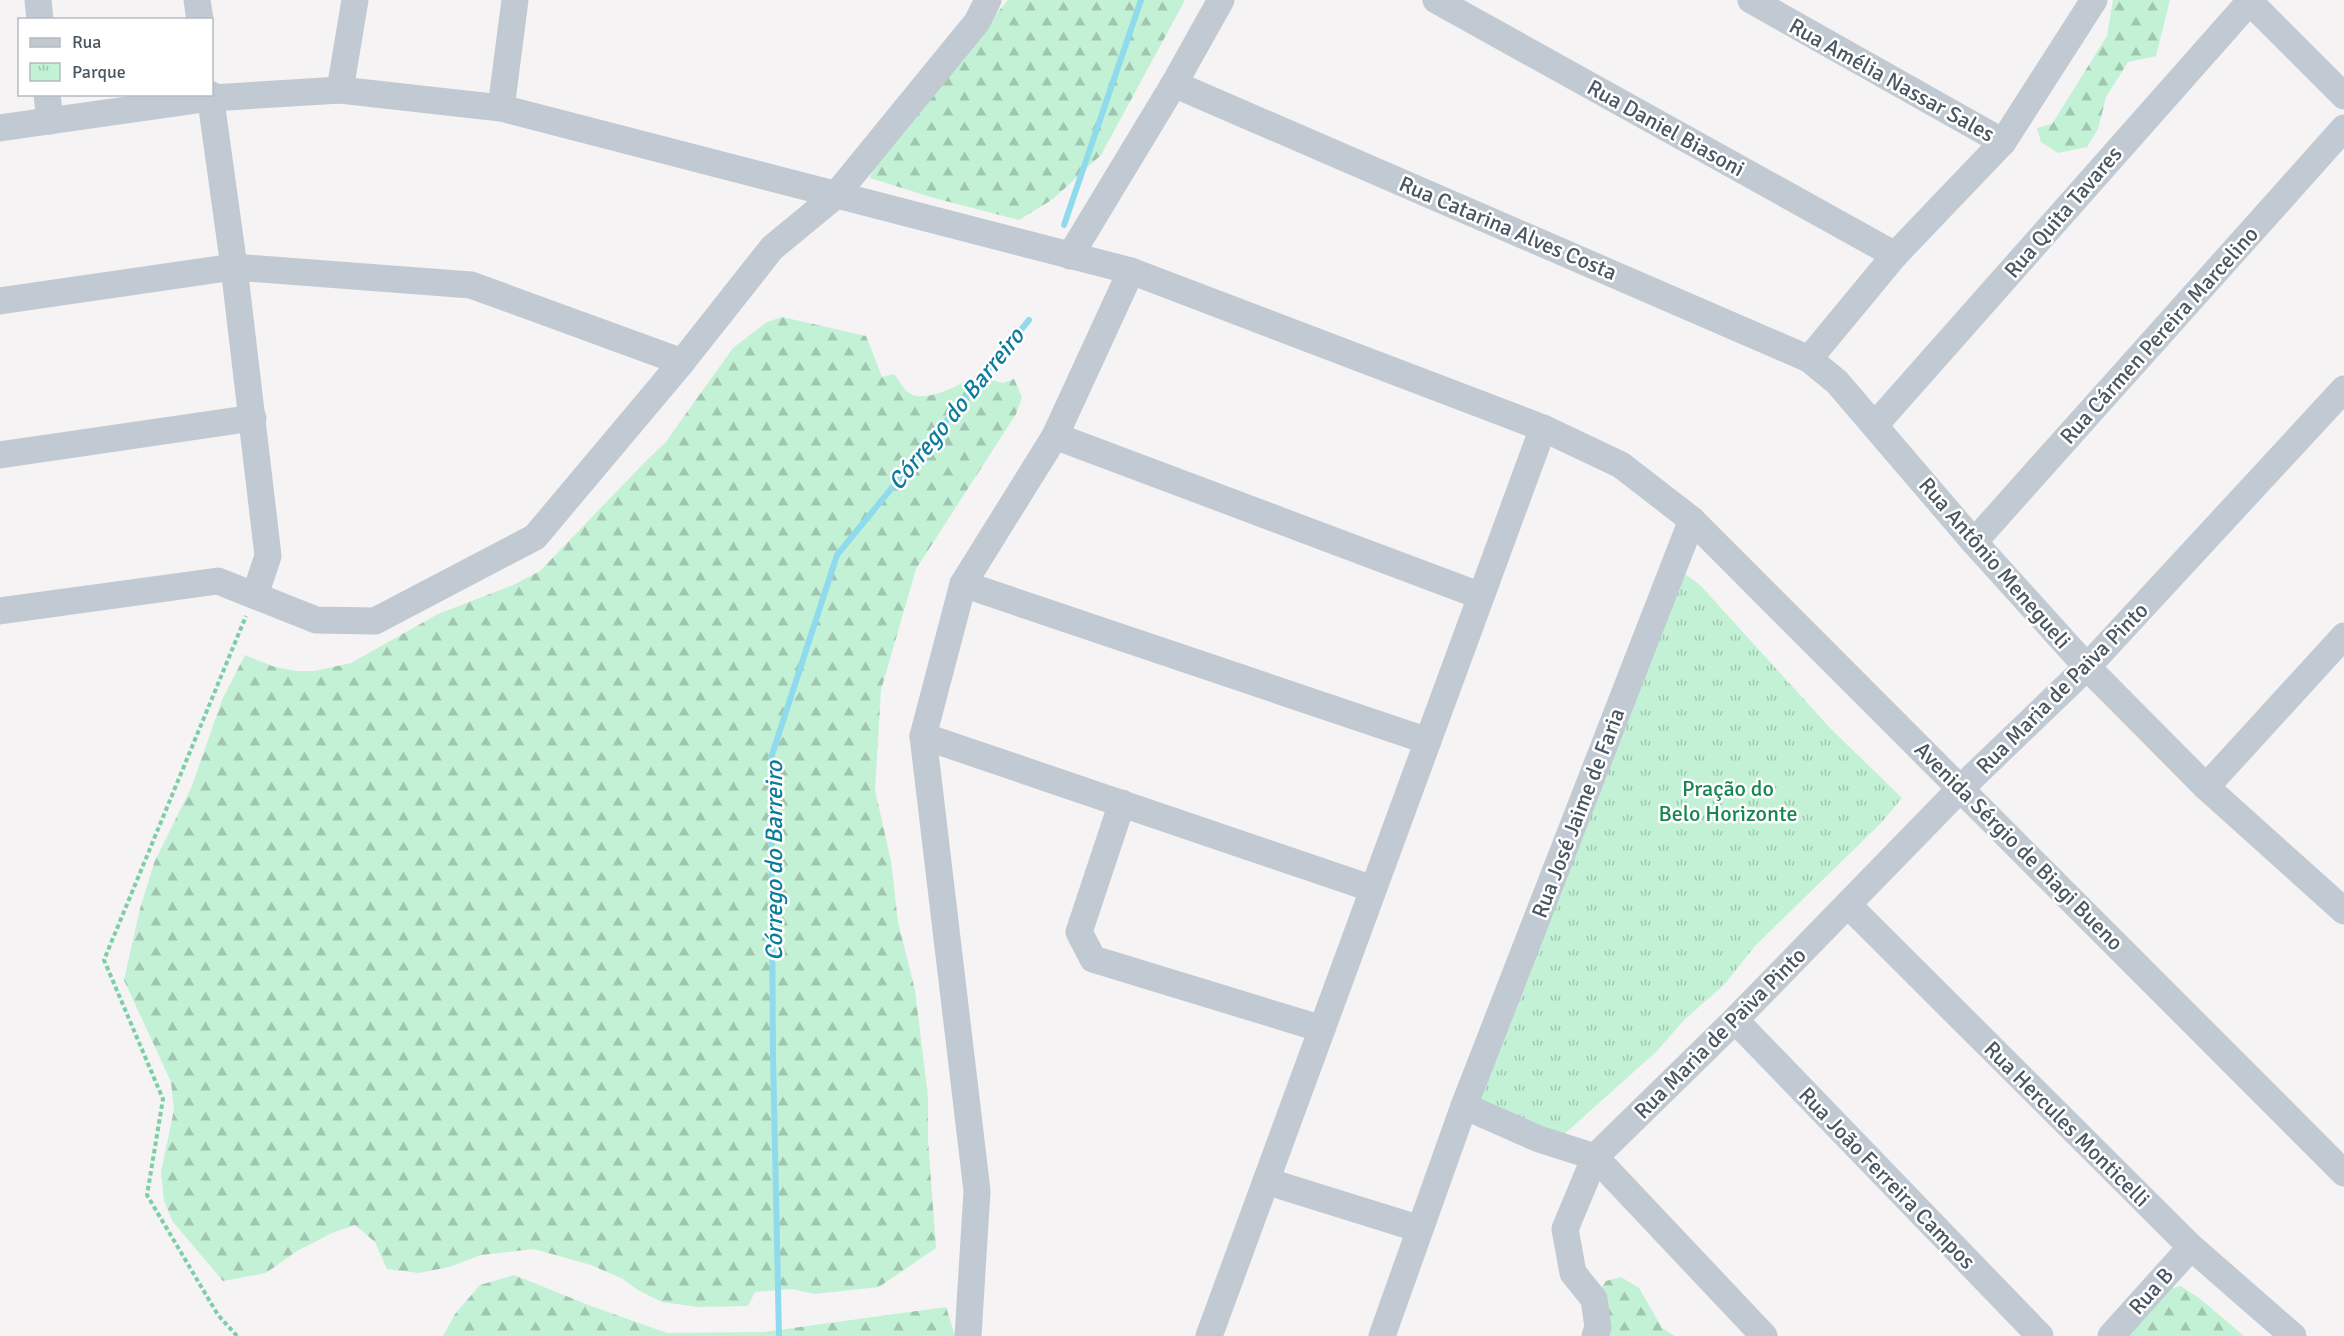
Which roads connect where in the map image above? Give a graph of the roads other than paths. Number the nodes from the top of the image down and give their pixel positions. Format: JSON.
{"nodes":[{"id":1,"x":38,"y":0,"type":"edge"},
{"id":2,"x":197,"y":0,"type":"edge"},
{"id":3,"x":355,"y":0,"type":"edge"},
{"id":4,"x":515,"y":0,"type":"edge"},
{"id":5,"x":988,"y":0,"type":"edge"},
{"id":6,"x":1221,"y":0,"type":"edge"},
{"id":7,"x":1436,"y":0,"type":"edge"},
{"id":8,"x":1751,"y":0,"type":"edge"},
{"id":9,"x":2249,"y":0,"type":"edge"},
{"id":10,"x":2089,"y":2,"type":"edge"},
{"id":11,"x":40,"y":18,"type":"edge"},
{"id":12,"x":200,"y":18,"type":"edge"},
{"id":13,"x":1174,"y":84,"type":"junction"},
{"id":14,"x":340,"y":90,"type":"junction"},
{"id":15,"x":2344,"y":96,"type":"edge"},
{"id":16,"x":210,"y":97,"type":"edge"},
{"id":17,"x":49,"y":108,"type":"edge"},
{"id":18,"x":501,"y":108,"type":"junction"},
{"id":19,"x":0,"y":128,"type":"edge"},
{"id":20,"x":2344,"y":128,"type":"edge"},
{"id":21,"x":2002,"y":142,"type":"junction"},
{"id":22,"x":835,"y":196,"type":"junction"},
{"id":23,"x":1895,"y":255,"type":"junction"},
{"id":24,"x":1070,"y":256,"type":"junction"},
{"id":25,"x":234,"y":267,"type":"junction"},
{"id":26,"x":1131,"y":271,"type":"junction"},
{"id":27,"x":0,"y":301,"type":"edge"},
{"id":28,"x":1809,"y":358,"type":"junction"},
{"id":29,"x":682,"y":362,"type":"junction"},
{"id":30,"x":1837,"y":382,"type":"joint"},
{"id":31,"x":2344,"y":389,"type":"edge"},
{"id":32,"x":253,"y":418,"type":"junction"},
{"id":33,"x":1875,"y":425,"type":"junction"},
{"id":34,"x":1543,"y":428,"type":"junction"},
{"id":35,"x":1055,"y":436,"type":"junction"},
{"id":36,"x":0,"y":455,"type":"edge"},
{"id":37,"x":1692,"y":520,"type":"junction"},
{"id":38,"x":1974,"y":542,"type":"junction"},
{"id":39,"x":963,"y":584,"type":"junction"},
{"id":40,"x":255,"y":595,"type":"junction"},
{"id":41,"x":1481,"y":596,"type":"junction"},
{"id":42,"x":0,"y":611,"type":"edge"},
{"id":43,"x":2344,"y":636,"type":"edge"},
{"id":44,"x":2087,"y":667,"type":"junction"},
{"id":45,"x":923,"y":736,"type":"junction"},
{"id":46,"x":1428,"y":741,"type":"junction"},
{"id":47,"x":2206,"y":787,"type":"junction"},
{"id":48,"x":1961,"y":788,"type":"junction"},
{"id":49,"x":1122,"y":803,"type":"junction"},
{"id":50,"x":1373,"y":889,"type":"junction"},
{"id":51,"x":1848,"y":905,"type":"junction"},
{"id":52,"x":2342,"y":905,"type":"edge"},
{"id":53,"x":1735,"y":1020,"type":"junction"},
{"id":54,"x":1322,"y":1029,"type":"junction"},
{"id":55,"x":1464,"y":1106,"type":"junction"},
{"id":56,"x":1595,"y":1157,"type":"junction"},
{"id":57,"x":2344,"y":1173,"type":"edge"},
{"id":58,"x":1266,"y":1181,"type":"junction"},
{"id":59,"x":1420,"y":1228,"type":"junction"},
{"id":60,"x":2191,"y":1247,"type":"junction"},
{"id":61,"x":968,"y":1336,"type":"edge"},
{"id":62,"x":1209,"y":1336,"type":"edge"},
{"id":63,"x":1382,"y":1336,"type":"edge"},
{"id":64,"x":1595,"y":1336,"type":"edge"},
{"id":65,"x":1764,"y":1336,"type":"edge"},
{"id":66,"x":2040,"y":1336,"type":"edge"},
{"id":67,"x":2111,"y":1336,"type":"edge"},
{"id":68,"x":2293,"y":1336,"type":"edge"}],
"edges":[{"from":1,"to":11,"type":"street"},
{"from":2,"to":12,"type":"street"},
{"from":3,"to":14,"type":"street"},
{"from":4,"to":18,"type":"street"},
{"from":5,"to":22,"type":"street"},
{"from":6,"to":13,"type":"street"},
{"from":7,"to":23,"type":"street","name":"Rua Daniel Biasoni"},
{"from":8,"to":21,"type":"street","name":"Rua Amélia Nassar Sales"},
{"from":9,"to":15,"type":"street"},
{"from":9,"to":33,"type":"street","name":"Rua Quita Tavares"},
{"from":10,"to":21,"type":"street"},
{"from":13,"to":24,"type":"street"},
{"from":13,"to":28,"type":"street","name":"Rua Catarina Alves Costa"},
{"from":14,"to":16,"type":"street","name":"Avenida Sérgio de Biagi Bueno"},
{"from":14,"to":18,"type":"street","name":"Avenida Sérgio de Biagi Bueno"},
{"from":16,"to":17,"type":"street","name":"Avenida Sérgio de Biagi Bueno"},
{"from":16,"to":25,"type":"street"},
{"from":17,"to":19,"type":"street","name":"Avenida Sérgio de Biagi Bueno"},
{"from":18,"to":22,"type":"street","name":"Avenida Sérgio de Biagi Bueno"},
{"from":20,"to":38,"type":"street","name":"Rua Cármen Pereira Marcelino"},
{"from":21,"to":23,"type":"street"},
{"from":22,"to":24,"type":"street","name":"Avenida Sérgio de Biagi Bueno"},
{"from":22,"to":29,"type":"street"},
{"from":23,"to":28,"type":"street"},
{"from":24,"to":26,"type":"street","name":"Avenida Sérgio de Biagi Bueno"},
{"from":25,"to":27,"type":"street"},
{"from":25,"to":29,"type":"street"},
{"from":25,"to":32,"type":"street"},
{"from":26,"to":34,"type":"street","name":"Avenida Sérgio de Biagi Bueno"},
{"from":26,"to":35,"type":"street"},
{"from":28,"to":30,"type":"street","name":"Rua Catarina Alves Costa"},
{"from":29,"to":40,"type":"street"},
{"from":30,"to":33,"type":"street","name":"Rua Antônio Menegueli"},
{"from":31,"to":44,"type":"street","name":"Rua Maria de Paiva Pinto"},
{"from":32,"to":36,"type":"street"},
{"from":32,"to":40,"type":"street"},
{"from":33,"to":38,"type":"street","name":"Rua Antônio Menegueli"},
{"from":34,"to":37,"type":"street","name":"Avenida Sérgio de Biagi Bueno"},
{"from":34,"to":41,"type":"street"},
{"from":35,"to":39,"type":"street"},
{"from":35,"to":41,"type":"street"},
{"from":37,"to":48,"type":"street","name":"Avenida Sérgio de Biagi Bueno"},
{"from":37,"to":55,"type":"street","name":"Rua José Jaime de Faria"},
{"from":38,"to":44,"type":"street","name":"Rua Antônio Menegueli"},
{"from":39,"to":45,"type":"street"},
{"from":39,"to":46,"type":"street"},
{"from":40,"to":42,"type":"street"},
{"from":41,"to":46,"type":"street"},
{"from":43,"to":47,"type":"street"},
{"from":44,"to":47,"type":"street","name":"Rua Antônio Menegueli"},
{"from":44,"to":48,"type":"street","name":"Rua Maria de Paiva Pinto"},
{"from":45,"to":49,"type":"street"},
{"from":45,"to":61,"type":"street"},
{"from":46,"to":50,"type":"street"},
{"from":47,"to":52,"type":"street","name":"Rua Antônio Menegueli"},
{"from":48,"to":51,"type":"street","name":"Rua Maria de Paiva Pinto"},
{"from":48,"to":57,"type":"street","name":"Avenida Sérgio de Biagi Bueno"},
{"from":49,"to":50,"type":"street"},
{"from":49,"to":54,"type":"street"},
{"from":50,"to":54,"type":"street"},
{"from":51,"to":53,"type":"street","name":"Rua Maria de Paiva Pinto"},
{"from":51,"to":60,"type":"street","name":"Rua Hercules Monticelli"},
{"from":53,"to":56,"type":"street","name":"Rua Maria de Paiva Pinto"},
{"from":53,"to":66,"type":"street","name":"Rua João Ferreira Campos"},
{"from":54,"to":58,"type":"street"},
{"from":55,"to":56,"type":"street"},
{"from":55,"to":59,"type":"street","name":"Rua José Jaime de Faria"},
{"from":56,"to":64,"type":"street"},
{"from":56,"to":65,"type":"street"},
{"from":58,"to":59,"type":"street"},
{"from":58,"to":62,"type":"street"},
{"from":59,"to":63,"type":"street","name":"Rua José Jaime de Faria"},
{"from":60,"to":67,"type":"street","name":"Rua B"},
{"from":60,"to":68,"type":"street","name":"Rua Hercules Monticelli"}]}
